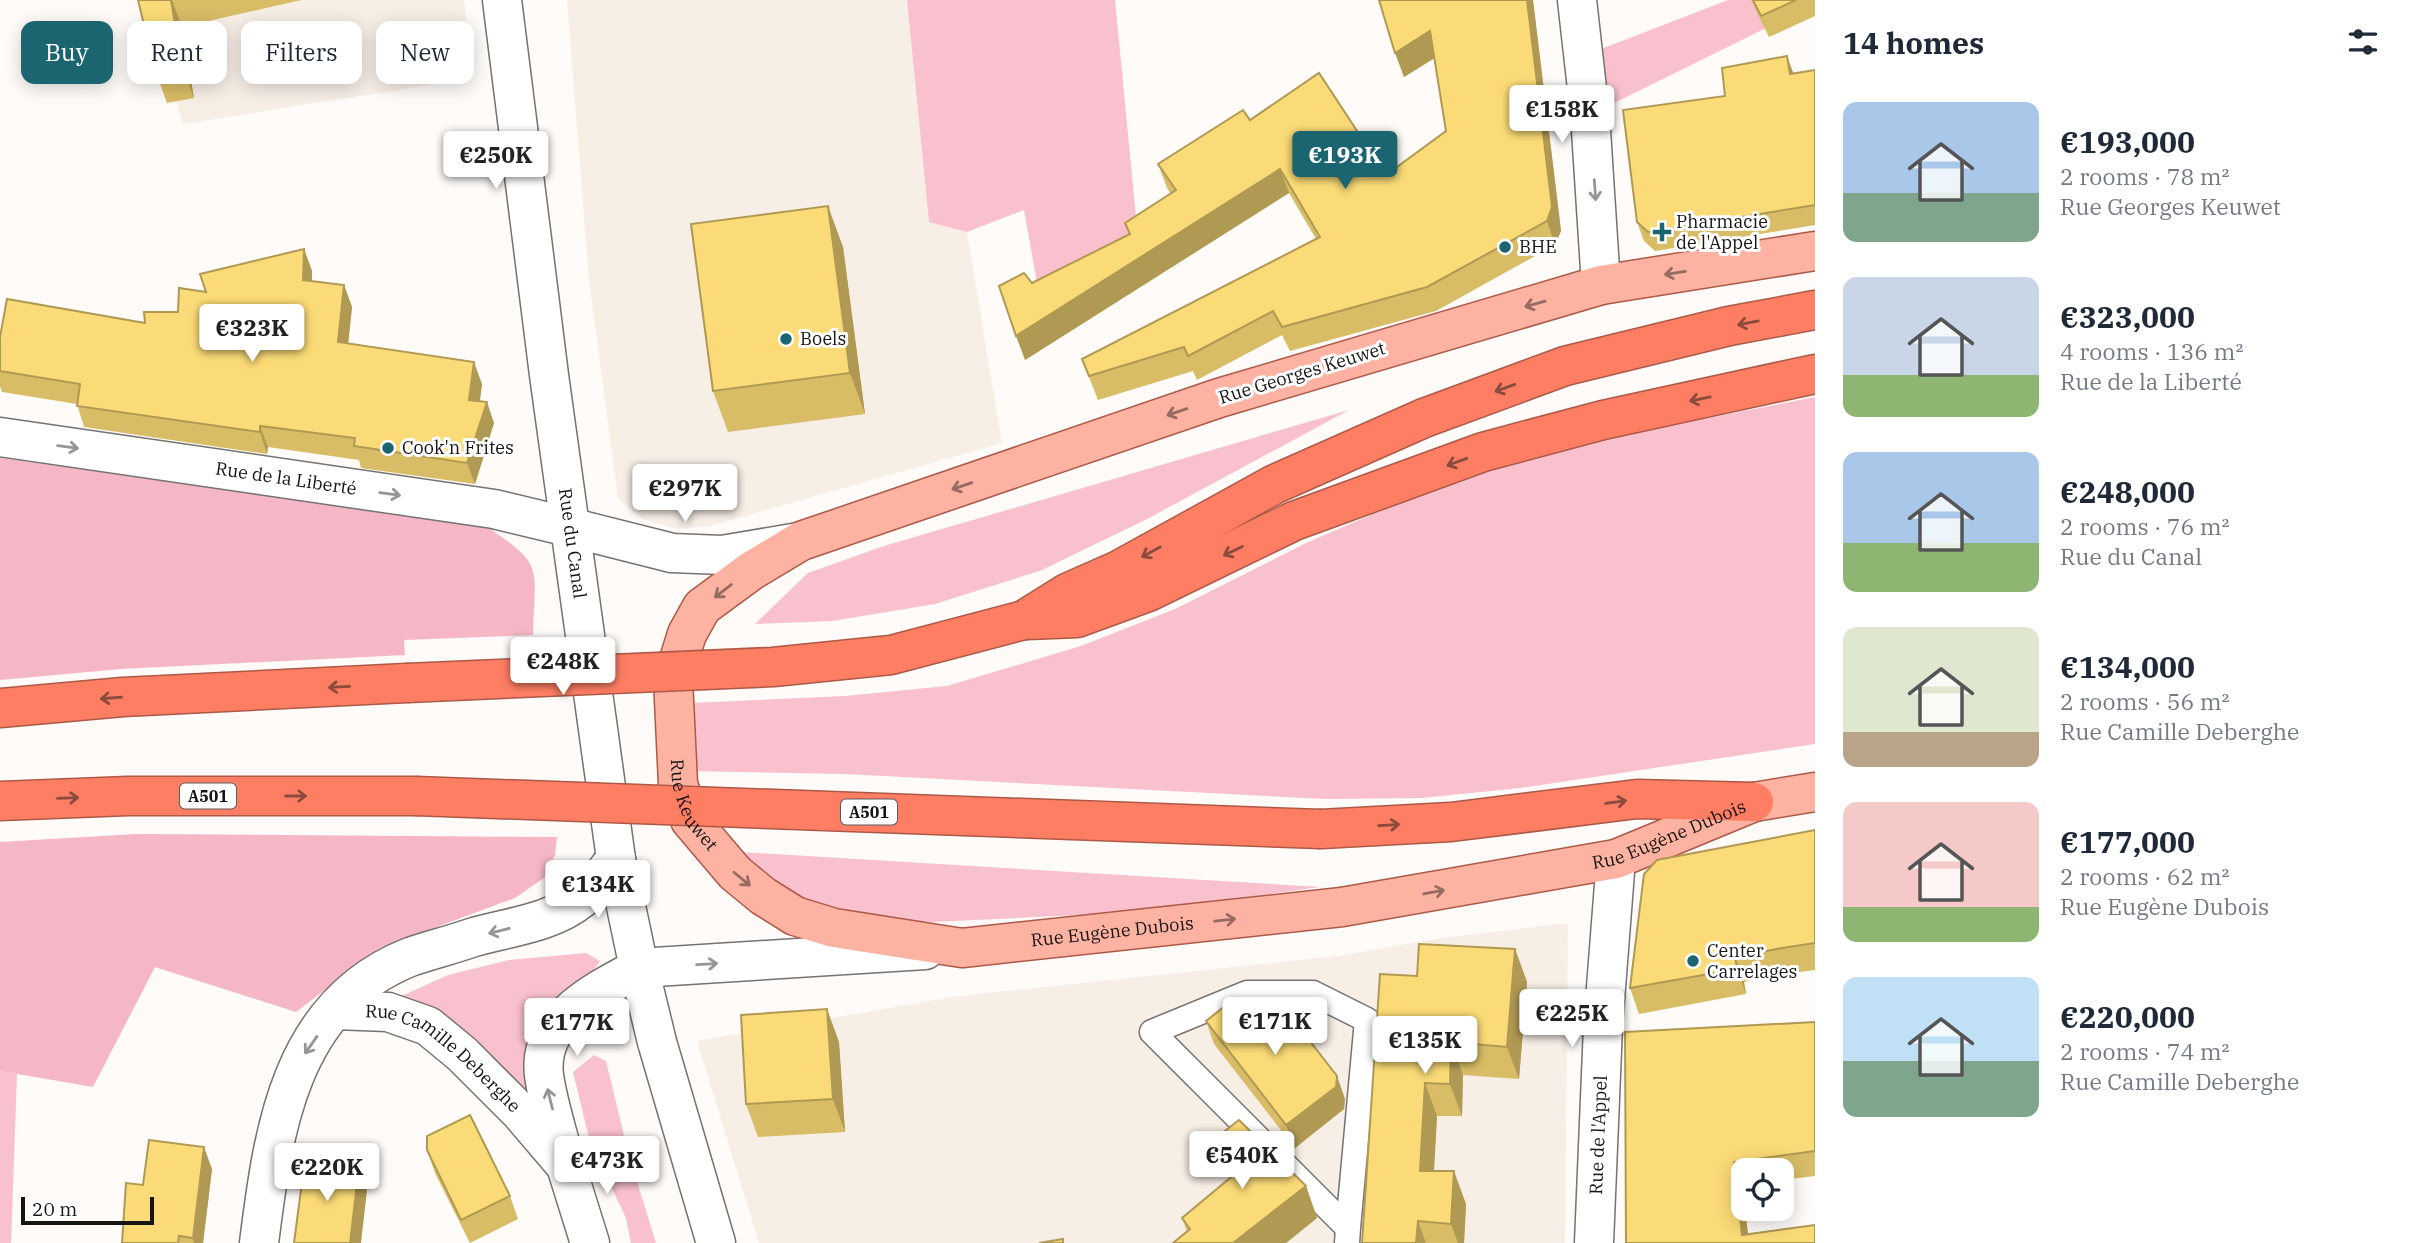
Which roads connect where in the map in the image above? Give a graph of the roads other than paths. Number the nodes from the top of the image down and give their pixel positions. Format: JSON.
{"nodes":[{"id":1,"x":502,"y":0,"type":"edge"},
{"id":2,"x":1577,"y":0,"type":"edge"},
{"id":3,"x":1815,"y":251,"type":"edge"},
{"id":4,"x":1601,"y":285,"type":"junction"},
{"id":5,"x":1815,"y":310,"type":"edge"},
{"id":6,"x":1815,"y":374,"type":"edge"},
{"id":7,"x":0,"y":437,"type":"edge"},
{"id":8,"x":569,"y":527,"type":"junction"},
{"id":9,"x":801,"y":541,"type":"junction"},
{"id":10,"x":1024,"y":620,"type":"junction"},
{"id":11,"x":0,"y":708,"type":"edge"},
{"id":12,"x":1815,"y":792,"type":"edge"},
{"id":13,"x":0,"y":801,"type":"edge"},
{"id":14,"x":1754,"y":802,"type":"junction"},
{"id":15,"x":616,"y":859,"type":"junction"},
{"id":16,"x":1616,"y":859,"type":"junction"},
{"id":17,"x":962,"y":948,"type":"junction"},
{"id":18,"x":639,"y":968,"type":"junction"},
{"id":19,"x":335,"y":1010,"type":"junction"},
{"id":20,"x":566,"y":1166,"type":"junction"},
{"id":21,"x":1348,"y":1236,"type":"edge"},
{"id":22,"x":259,"y":1243,"type":"edge"},
{"id":23,"x":590,"y":1243,"type":"edge"},
{"id":24,"x":716,"y":1243,"type":"edge"},
{"id":25,"x":1594,"y":1243,"type":"edge"}],
"edges":[{"from":1,"to":8,"type":"street","name":"Rue du Canal"},
{"from":2,"to":4,"type":"street","one_way":true},
{"from":3,"to":4,"type":"main road","name":"Rue Georges Keuwet","one_way":true},
{"from":4,"to":9,"type":"main road","name":"Rue Georges Keuwet","one_way":true},
{"from":5,"to":10,"type":"highway","one_way":true},
{"from":6,"to":10,"type":"highway","one_way":true},
{"from":7,"to":8,"type":"street","name":"Rue de la Liberté","one_way":true},
{"from":8,"to":9,"type":"street","name":"Rue de la Liberté"},
{"from":8,"to":15,"type":"street","name":"Rue du Canal"},
{"from":9,"to":17,"type":"main road","name":"Rue Keuwet","one_way":true},
{"from":10,"to":11,"type":"highway","one_way":true,"bridge":true},
{"from":12,"to":14,"type":"main road","name":"Rue Eugène Dubois"},
{"from":13,"to":14,"type":"highway","number":"A501","one_way":true,"bridge":true},
{"from":14,"to":16,"type":"main road","name":"Rue Eugène Dubois"},
{"from":15,"to":18,"type":"street","name":"Rue du Canal"},
{"from":15,"to":19,"type":"street","name":"Rue Camille Deberghe","one_way":true},
{"from":17,"to":16,"type":"main road","name":"Rue Eugène Dubois","one_way":true},
{"from":16,"to":25,"type":"street","name":"Rue de l'Appel"},
{"from":18,"to":17,"type":"street","name":"Rue Eugène Dubois","one_way":true},
{"from":20,"to":18,"type":"street","name":"Rue Eugène Dubois","one_way":true},
{"from":18,"to":24,"type":"street","name":"Rue du Canal"},
{"from":19,"to":20,"type":"street","name":"Rue Camille Deberghe"},
{"from":19,"to":22,"type":"street","name":"Rue Camille Deberghe","one_way":true},
{"from":20,"to":23,"type":"street","name":"Rue Camille Deberghe"},
{"from":21,"to":21,"type":"lane"}]}
